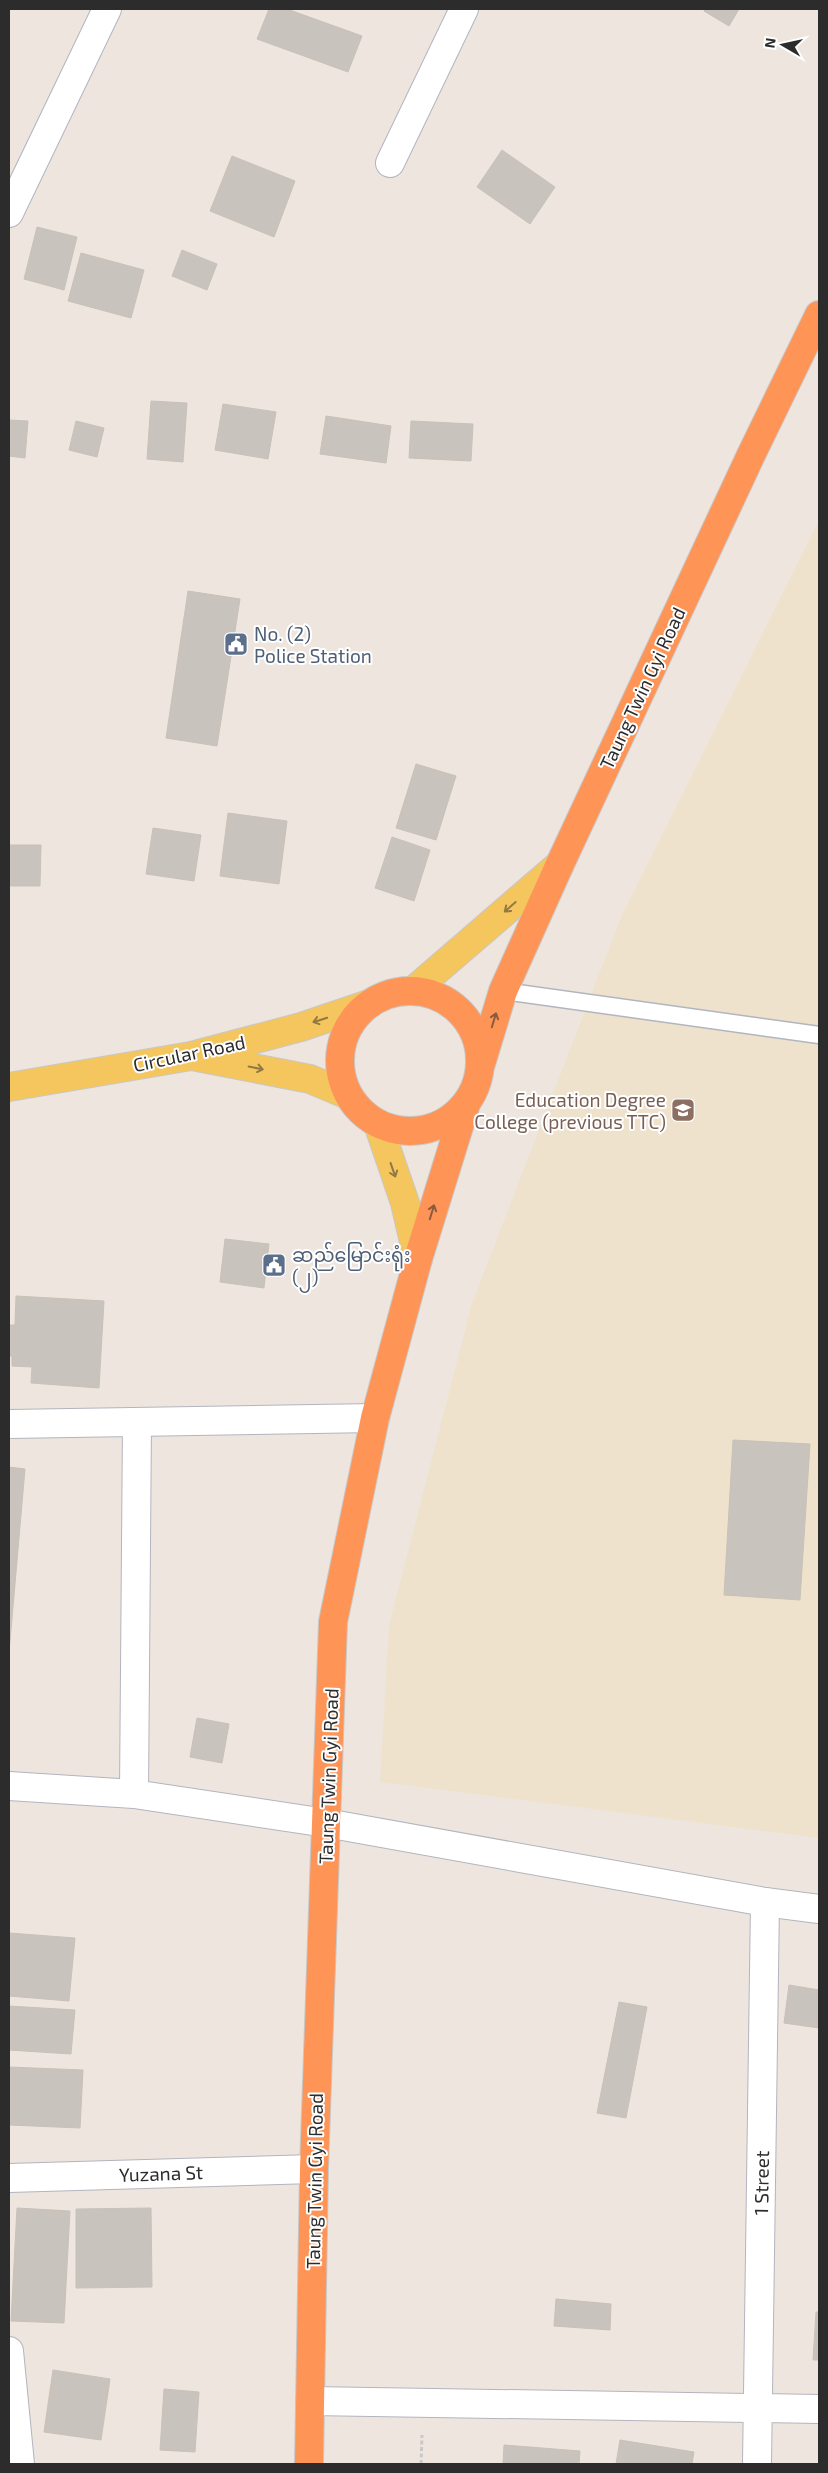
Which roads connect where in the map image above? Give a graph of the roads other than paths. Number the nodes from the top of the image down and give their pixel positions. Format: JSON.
{"nodes":[{"id":1,"x":107,"y":9,"type":"edge"},
{"id":2,"x":464,"y":9,"type":"edge"},
{"id":3,"x":390,"y":163,"type":"dead end"},
{"id":4,"x":9,"y":213,"type":"edge"},
{"id":5,"x":819,"y":315,"type":"edge"},
{"id":6,"x":560,"y":864,"type":"junction"},
{"id":7,"x":414,"y":990,"type":"junction"},
{"id":8,"x":503,"y":991,"type":"junction"},
{"id":9,"x":366,"y":1005,"type":"junction"},
{"id":10,"x":819,"y":1035,"type":"edge"},
{"id":11,"x":190,"y":1056,"type":"junction"},
{"id":12,"x":480,"y":1067,"type":"junction"},
{"id":13,"x":9,"y":1088,"type":"edge"},
{"id":14,"x":348,"y":1095,"type":"junction"},
{"id":15,"x":466,"y":1104,"type":"junction"},
{"id":16,"x":378,"y":1124,"type":"junction"},
{"id":17,"x":418,"y":1259,"type":"junction"},
{"id":18,"x":375,"y":1418,"type":"junction"},
{"id":19,"x":137,"y":1422,"type":"junction"},
{"id":20,"x":9,"y":1424,"type":"edge"},
{"id":21,"x":9,"y":1786,"type":"edge"},
{"id":22,"x":134,"y":1794,"type":"junction"},
{"id":23,"x":326,"y":1823,"type":"junction"},
{"id":24,"x":764,"y":1902,"type":"junction"},
{"id":25,"x":819,"y":1909,"type":"edge"},
{"id":26,"x":314,"y":2169,"type":"junction"},
{"id":27,"x":9,"y":2178,"type":"edge"},
{"id":28,"x":9,"y":2351,"type":"edge"},
{"id":29,"x":310,"y":2401,"type":"junction"},
{"id":30,"x":758,"y":2408,"type":"junction"},
{"id":31,"x":819,"y":2409,"type":"edge"},
{"id":32,"x":20,"y":2464,"type":"edge"},
{"id":33,"x":309,"y":2464,"type":"edge"},
{"id":34,"x":757,"y":2464,"type":"edge"}],
"edges":[{"from":1,"to":4,"type":"street"},
{"from":2,"to":3,"type":"street"},
{"from":5,"to":6,"type":"highway","name":"Taung Twin Gyi Road"},
{"from":6,"to":7,"type":"main road","one_way":true},
{"from":6,"to":8,"type":"highway","name":"Taung Twin Gyi Road"},
{"from":7,"to":9,"type":"highway"},
{"from":7,"to":12,"type":"highway"},
{"from":8,"to":10,"type":"lane"},
{"from":12,"to":8,"type":"highway","name":"Taung Twin Gyi Road","one_way":true},
{"from":9,"to":11,"type":"main road","name":"Circular Road","one_way":true},
{"from":9,"to":14,"type":"highway"},
{"from":11,"to":13,"type":"main road","name":"Circular Road"},
{"from":11,"to":14,"type":"main road","one_way":true},
{"from":12,"to":15,"type":"highway"},
{"from":14,"to":16,"type":"highway"},
{"from":15,"to":16,"type":"highway"},
{"from":17,"to":15,"type":"highway","name":"Taung Twin Gyi Road","one_way":true},
{"from":16,"to":17,"type":"main road","one_way":true},
{"from":17,"to":18,"type":"highway","name":"Taung Twin Gyi Road"},
{"from":18,"to":19,"type":"street"},
{"from":18,"to":23,"type":"highway","name":"Taung Twin Gyi Road"},
{"from":19,"to":20,"type":"street"},
{"from":19,"to":22,"type":"street"},
{"from":21,"to":22,"type":"street"},
{"from":22,"to":23,"type":"street"},
{"from":23,"to":24,"type":"street"},
{"from":23,"to":26,"type":"highway","name":"Taung Twin Gyi Road"},
{"from":24,"to":25,"type":"street"},
{"from":24,"to":30,"type":"street","name":"1 Street"},
{"from":26,"to":27,"type":"street","name":"Yuzana St"},
{"from":26,"to":29,"type":"highway","name":"Taung Twin Gyi Road"},
{"from":28,"to":32,"type":"street"},
{"from":29,"to":30,"type":"street"},
{"from":29,"to":33,"type":"highway","name":"Taung Twin Gyi Road"},
{"from":30,"to":31,"type":"street"},
{"from":30,"to":34,"type":"street","name":"1 Street"}]}
